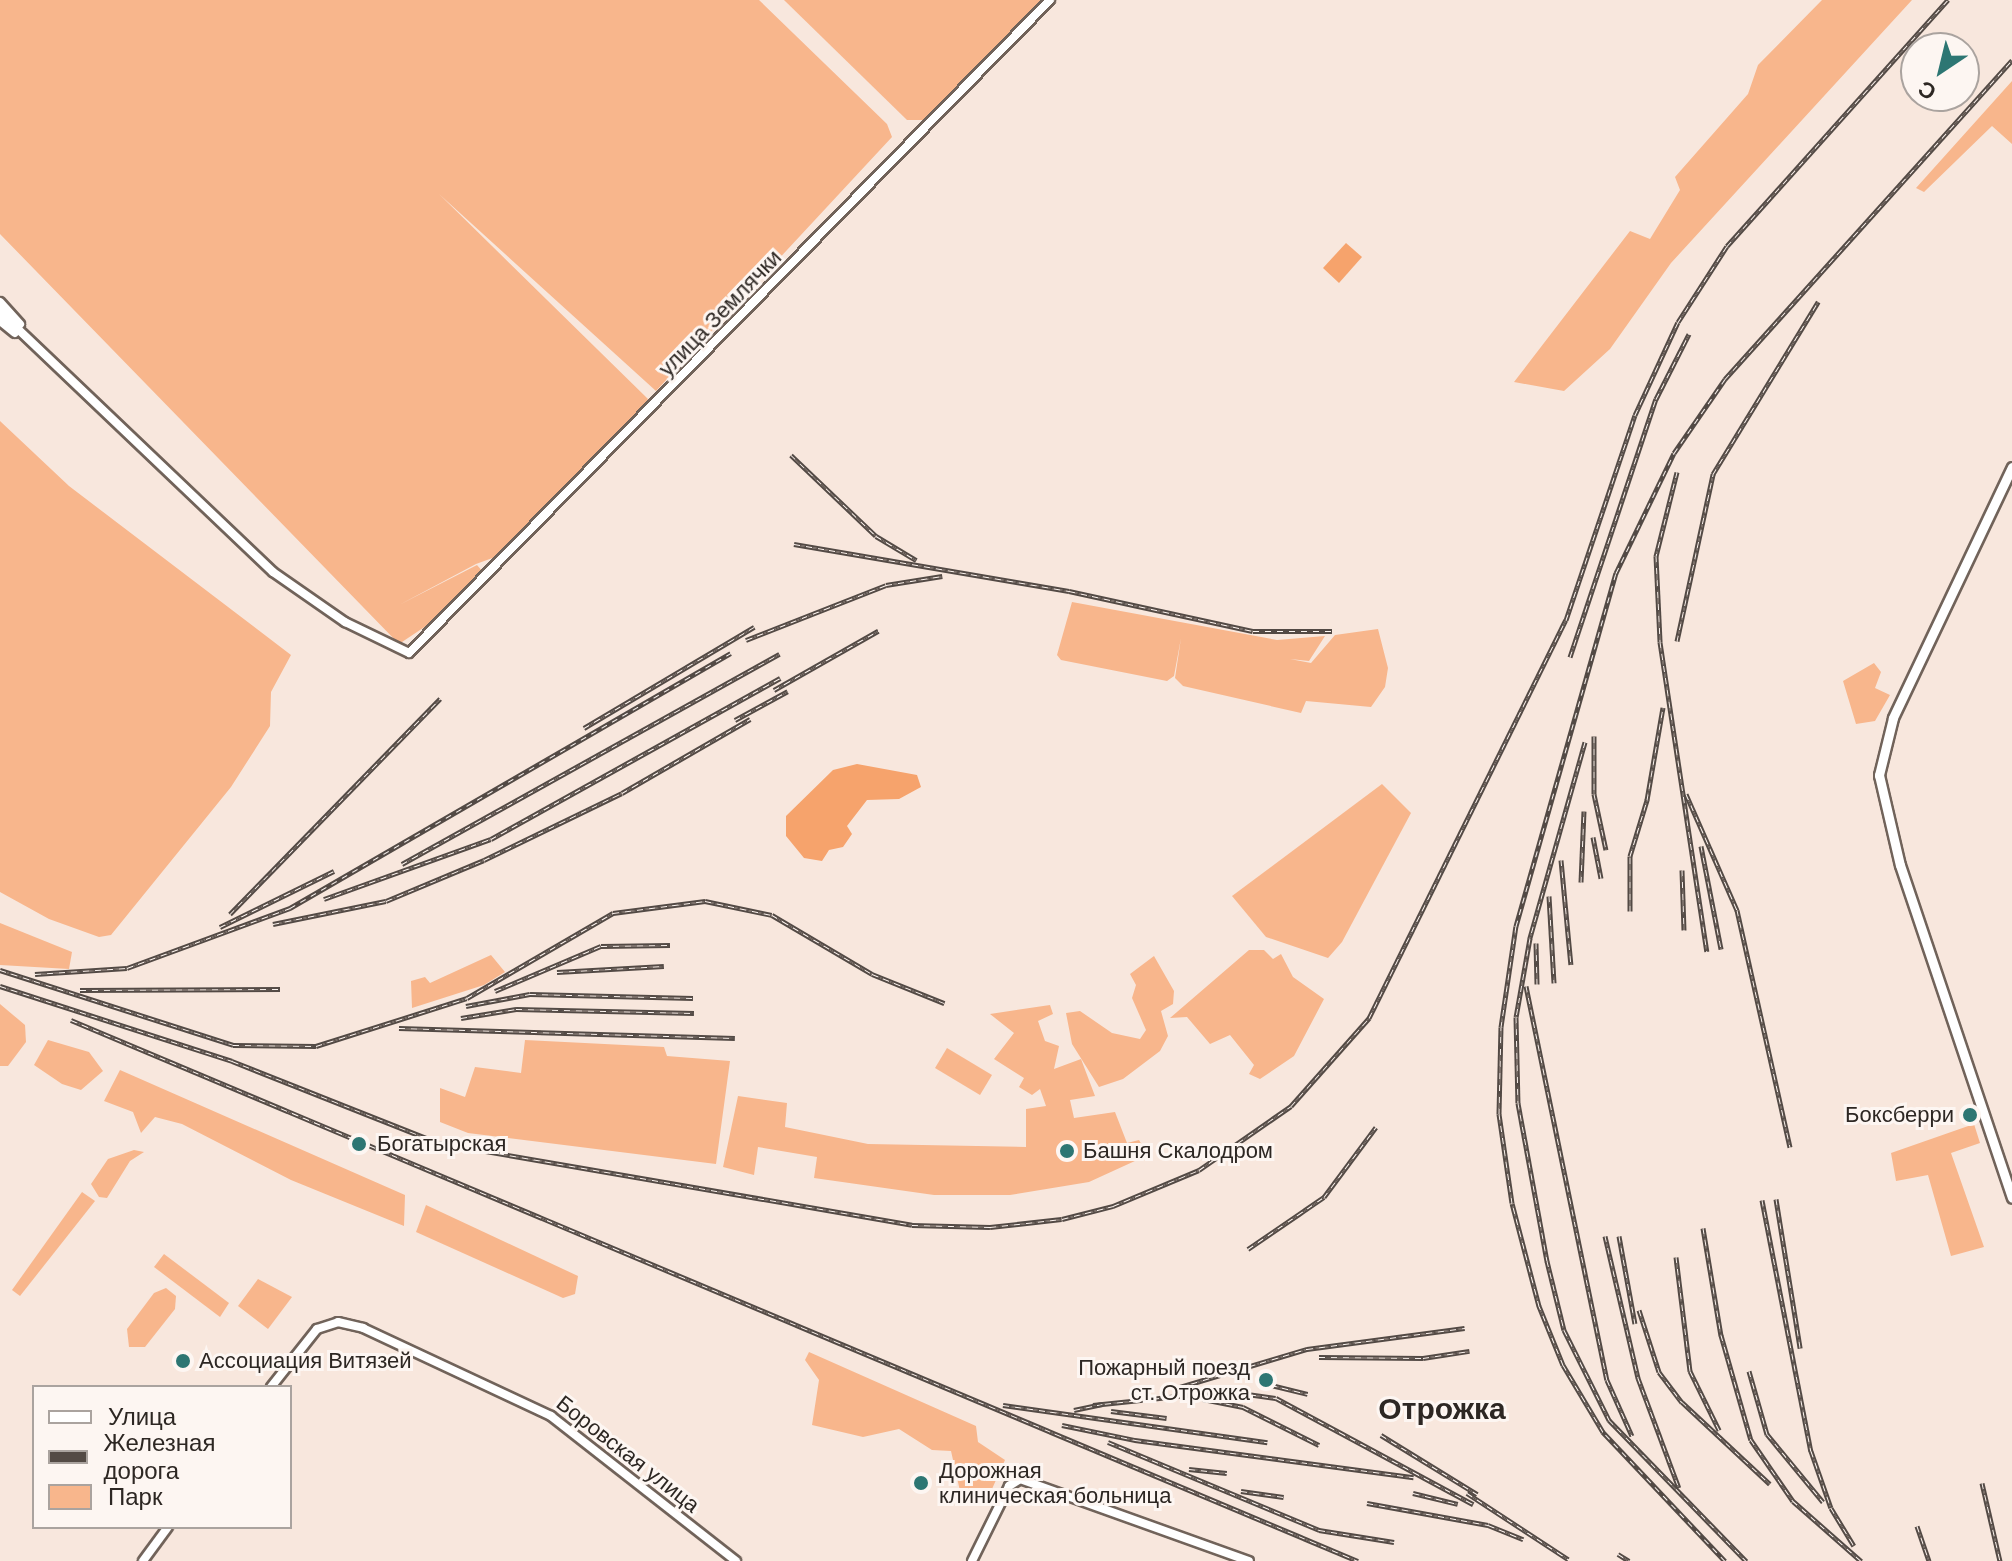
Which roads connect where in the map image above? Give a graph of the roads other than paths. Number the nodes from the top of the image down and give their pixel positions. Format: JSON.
{"nodes":[{"id":1,"x":1050,"y":0,"type":"edge"},
{"id":2,"x":0,"y":302,"type":"edge"},
{"id":3,"x":0,"y":312,"type":"edge"},
{"id":4,"x":0,"y":321,"type":"edge"},
{"id":5,"x":66,"y":375,"type":"junction"},
{"id":6,"x":2012,"y":467,"type":"edge"},
{"id":7,"x":2012,"y":1198,"type":"edge"},
{"id":8,"x":273,"y":1385,"type":"edge"},
{"id":9,"x":167,"y":1529,"type":"edge"},
{"id":10,"x":143,"y":1561,"type":"edge"},
{"id":11,"x":736,"y":1561,"type":"edge"},
{"id":12,"x":972,"y":1561,"type":"edge"},
{"id":13,"x":1249,"y":1561,"type":"edge"}],
"edges":[{"from":1,"to":5,"type":"street","name":"улица Землячки"},
{"from":2,"to":5,"type":"street"},
{"from":3,"to":5,"type":"street"},
{"from":4,"to":5,"type":"street"},
{"from":6,"to":7,"type":"main road"},
{"from":8,"to":11,"type":"street","name":"Боровская улица"},
{"from":9,"to":10,"type":"street"},
{"from":12,"to":13,"type":"street"}]}
